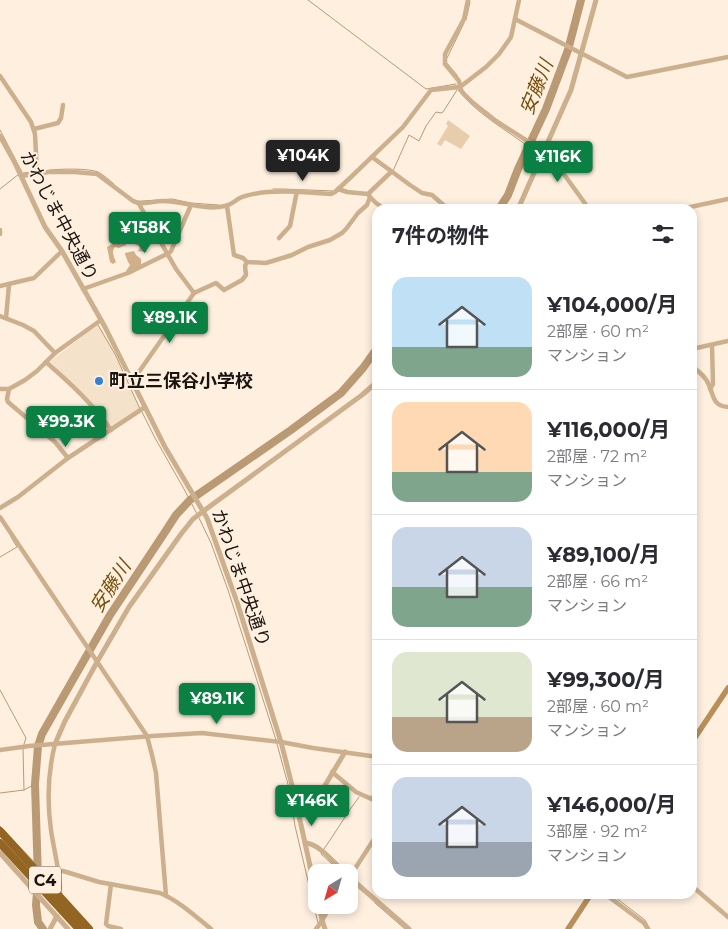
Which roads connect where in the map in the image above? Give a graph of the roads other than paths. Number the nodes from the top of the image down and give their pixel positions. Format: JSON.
{"nodes":[{"id":1,"x":468,"y":0,"type":"edge"},
{"id":2,"x":519,"y":0,"type":"edge"},
{"id":3,"x":596,"y":0,"type":"edge"},
{"id":4,"x":516,"y":19,"type":"junction"},
{"id":5,"x":578,"y":52,"type":"junction"},
{"id":6,"x":728,"y":57,"type":"edge"},
{"id":7,"x":0,"y":76,"type":"edge"},
{"id":8,"x":460,"y":87,"type":"junction"},
{"id":9,"x":63,"y":105,"type":"dead end"},
{"id":10,"x":34,"y":129,"type":"junction"},
{"id":11,"x":0,"y":136,"type":"edge"},
{"id":12,"x":544,"y":151,"type":"junction"},
{"id":13,"x":372,"y":157,"type":"junction"},
{"id":14,"x":392,"y":172,"type":"junction"},
{"id":15,"x":37,"y":173,"type":"junction"},
{"id":16,"x":21,"y":176,"type":"junction"},
{"id":17,"x":338,"y":189,"type":"junction"},
{"id":18,"x":297,"y":191,"type":"junction"},
{"id":19,"x":369,"y":196,"type":"junction"},
{"id":20,"x":728,"y":199,"type":"edge"},
{"id":21,"x":139,"y":204,"type":"junction"},
{"id":22,"x":378,"y":204,"type":"edge"},
{"id":23,"x":442,"y":204,"type":"edge"},
{"id":24,"x":520,"y":204,"type":"edge"},
{"id":25,"x":585,"y":204,"type":"edge"},
{"id":26,"x":191,"y":205,"type":"junction"},
{"id":27,"x":227,"y":206,"type":"junction"},
{"id":28,"x":697,"y":206,"type":"edge"},
{"id":29,"x":0,"y":230,"type":"edge"},
{"id":30,"x":0,"y":234,"type":"edge"},
{"id":31,"x":278,"y":238,"type":"dead end"},
{"id":32,"x":62,"y":250,"type":"junction"},
{"id":33,"x":168,"y":254,"type":"junction"},
{"id":34,"x":247,"y":262,"type":"junction"},
{"id":35,"x":9,"y":284,"type":"junction"},
{"id":36,"x":0,"y":286,"type":"edge"},
{"id":37,"x":83,"y":289,"type":"junction"},
{"id":38,"x":194,"y":293,"type":"junction"},
{"id":39,"x":0,"y":316,"type":"edge"},
{"id":40,"x":6,"y":318,"type":"junction"},
{"id":41,"x":101,"y":320,"type":"junction"},
{"id":42,"x":728,"y":341,"type":"edge"},
{"id":43,"x":712,"y":345,"type":"junction"},
{"id":44,"x":697,"y":348,"type":"edge"},
{"id":45,"x":55,"y":353,"type":"junction"},
{"id":46,"x":46,"y":362,"type":"junction"},
{"id":47,"x":697,"y":371,"type":"edge"},
{"id":48,"x":132,"y":380,"type":"junction"},
{"id":49,"x":372,"y":387,"type":"edge"},
{"id":50,"x":0,"y":389,"type":"edge"},
{"id":51,"x":9,"y":389,"type":"junction"},
{"id":52,"x":710,"y":389,"type":"junction"},
{"id":53,"x":145,"y":407,"type":"junction"},
{"id":54,"x":728,"y":407,"type":"edge"},
{"id":55,"x":111,"y":430,"type":"junction"},
{"id":56,"x":68,"y":458,"type":"junction"},
{"id":57,"x":0,"y":508,"type":"edge"},
{"id":58,"x":203,"y":511,"type":"junction"},
{"id":59,"x":0,"y":517,"type":"edge"},
{"id":60,"x":97,"y":662,"type":"junction"},
{"id":61,"x":728,"y":688,"type":"edge"},
{"id":62,"x":697,"y":734,"type":"edge"},
{"id":63,"x":147,"y":736,"type":"junction"},
{"id":64,"x":281,"y":742,"type":"junction"},
{"id":65,"x":55,"y":744,"type":"junction"},
{"id":66,"x":0,"y":750,"type":"edge"},
{"id":67,"x":345,"y":752,"type":"junction"},
{"id":68,"x":372,"y":756,"type":"edge"},
{"id":69,"x":332,"y":772,"type":"junction"},
{"id":70,"x":372,"y":799,"type":"edge"},
{"id":71,"x":299,"y":816,"type":"junction"},
{"id":72,"x":0,"y":831,"type":"edge"},
{"id":73,"x":372,"y":842,"type":"edge"},
{"id":74,"x":0,"y":843,"type":"edge"},
{"id":75,"x":306,"y":843,"type":"junction"},
{"id":76,"x":0,"y":853,"type":"edge"},
{"id":77,"x":310,"y":864,"type":"edge"},
{"id":78,"x":335,"y":864,"type":"edge"},
{"id":79,"x":358,"y":864,"type":"edge"},
{"id":80,"x":57,"y":871,"type":"junction"},
{"id":81,"x":110,"y":884,"type":"junction"},
{"id":82,"x":358,"y":885,"type":"edge"},
{"id":83,"x":697,"y":890,"type":"edge"},
{"id":84,"x":166,"y":896,"type":"junction"},
{"id":85,"x":372,"y":897,"type":"edge"},
{"id":86,"x":374,"y":899,"type":"edge"},
{"id":87,"x":588,"y":899,"type":"edge"},
{"id":88,"x":612,"y":899,"type":"edge"},
{"id":89,"x":326,"y":914,"type":"edge"},
{"id":90,"x":57,"y":916,"type":"junction"},
{"id":91,"x":728,"y":917,"type":"edge"},
{"id":92,"x":402,"y":923,"type":"junction"},
{"id":93,"x":320,"y":926,"type":"edge"},
{"id":94,"x":50,"y":929,"type":"edge"},
{"id":95,"x":68,"y":929,"type":"edge"},
{"id":96,"x":78,"y":929,"type":"edge"},
{"id":97,"x":89,"y":929,"type":"edge"},
{"id":98,"x":121,"y":929,"type":"edge"},
{"id":99,"x":211,"y":929,"type":"edge"},
{"id":100,"x":399,"y":929,"type":"edge"},
{"id":101,"x":409,"y":929,"type":"edge"},
{"id":102,"x":568,"y":929,"type":"edge"},
{"id":103,"x":648,"y":929,"type":"edge"}],
"edges":[{"from":1,"to":8,"type":"street"},
{"from":2,"to":4,"type":"street"},
{"from":3,"to":5,"type":"street"},
{"from":4,"to":5,"type":"street"},
{"from":4,"to":8,"type":"street"},
{"from":5,"to":6,"type":"street"},
{"from":5,"to":12,"type":"street"},
{"from":7,"to":10,"type":"street"},
{"from":8,"to":12,"type":"street"},
{"from":8,"to":13,"type":"street"},
{"from":9,"to":10,"type":"street"},
{"from":10,"to":15,"type":"street"},
{"from":11,"to":16,"type":"street","name":"かわじま中央通り"},
{"from":12,"to":24,"type":"street"},
{"from":12,"to":25,"type":"street"},
{"from":13,"to":14,"type":"street"},
{"from":13,"to":17,"type":"street"},
{"from":14,"to":19,"type":"street"},
{"from":14,"to":23,"type":"street"},
{"from":15,"to":16,"type":"street"},
{"from":15,"to":21,"type":"street"},
{"from":16,"to":32,"type":"street","name":"かわじま中央通り"},
{"from":17,"to":18,"type":"street"},
{"from":17,"to":19,"type":"street"},
{"from":18,"to":27,"type":"street"},
{"from":18,"to":31,"type":"street"},
{"from":19,"to":22,"type":"street"},
{"from":19,"to":34,"type":"street"},
{"from":20,"to":28,"type":"street"},
{"from":21,"to":26,"type":"street"},
{"from":21,"to":33,"type":"street"},
{"from":26,"to":27,"type":"street"},
{"from":26,"to":33,"type":"street"},
{"from":27,"to":34,"type":"street"},
{"from":29,"to":30,"type":"street"},
{"from":32,"to":35,"type":"street"},
{"from":32,"to":37,"type":"street","name":"かわじま中央通り"},
{"from":33,"to":37,"type":"street"},
{"from":33,"to":38,"type":"street"},
{"from":34,"to":38,"type":"street"},
{"from":35,"to":36,"type":"street"},
{"from":35,"to":40,"type":"street"},
{"from":37,"to":41,"type":"street","name":"かわじま中央通り"},
{"from":38,"to":48,"type":"street"},
{"from":39,"to":40,"type":"street"},
{"from":40,"to":45,"type":"street"},
{"from":41,"to":45,"type":"street"},
{"from":41,"to":48,"type":"street","name":"かわじま中央通り"},
{"from":42,"to":43,"type":"street"},
{"from":43,"to":44,"type":"street"},
{"from":43,"to":52,"type":"street"},
{"from":45,"to":46,"type":"street"},
{"from":46,"to":51,"type":"street"},
{"from":46,"to":55,"type":"street"},
{"from":47,"to":52,"type":"street"},
{"from":48,"to":53,"type":"street","name":"かわじま中央通り"},
{"from":49,"to":58,"type":"street"},
{"from":50,"to":51,"type":"street"},
{"from":51,"to":56,"type":"street"},
{"from":52,"to":54,"type":"street"},
{"from":53,"to":55,"type":"street"},
{"from":53,"to":58,"type":"street","name":"かわじま中央通り"},
{"from":55,"to":56,"type":"street"},
{"from":56,"to":57,"type":"street"},
{"from":58,"to":60,"type":"street"},
{"from":58,"to":64,"type":"street","name":"かわじま中央通り"},
{"from":59,"to":60,"type":"street"},
{"from":60,"to":63,"type":"street"},
{"from":60,"to":65,"type":"street"},
{"from":61,"to":62,"type":"main road"},
{"from":63,"to":64,"type":"street"},
{"from":63,"to":65,"type":"street"},
{"from":63,"to":84,"type":"street"},
{"from":64,"to":67,"type":"street"},
{"from":64,"to":71,"type":"street","name":"かわじま中央通り"},
{"from":65,"to":66,"type":"street"},
{"from":65,"to":80,"type":"street"},
{"from":67,"to":68,"type":"street"},
{"from":67,"to":69,"type":"street"},
{"from":69,"to":70,"type":"street"},
{"from":69,"to":71,"type":"street"},
{"from":71,"to":75,"type":"street","name":"かわじま中央通り"},
{"from":72,"to":97,"type":"highway","number":"C4"},
{"from":73,"to":79,"type":"street"},
{"from":74,"to":96,"type":"highway","number":"C4"},
{"from":75,"to":77,"type":"street","name":"かわじま中央通り"},
{"from":75,"to":78,"type":"street"},
{"from":76,"to":90,"type":"street"},
{"from":80,"to":81,"type":"street"},
{"from":80,"to":90,"type":"street"},
{"from":81,"to":84,"type":"street"},
{"from":81,"to":98,"type":"street"},
{"from":82,"to":85,"type":"street"},
{"from":83,"to":91,"type":"street"},
{"from":84,"to":99,"type":"street"},
{"from":86,"to":92,"type":"street"},
{"from":87,"to":102,"type":"main road"},
{"from":88,"to":103,"type":"street"},
{"from":89,"to":93,"type":"street"},
{"from":90,"to":94,"type":"street"},
{"from":90,"to":95,"type":"street"},
{"from":92,"to":100,"type":"street"},
{"from":92,"to":101,"type":"street"}]}
